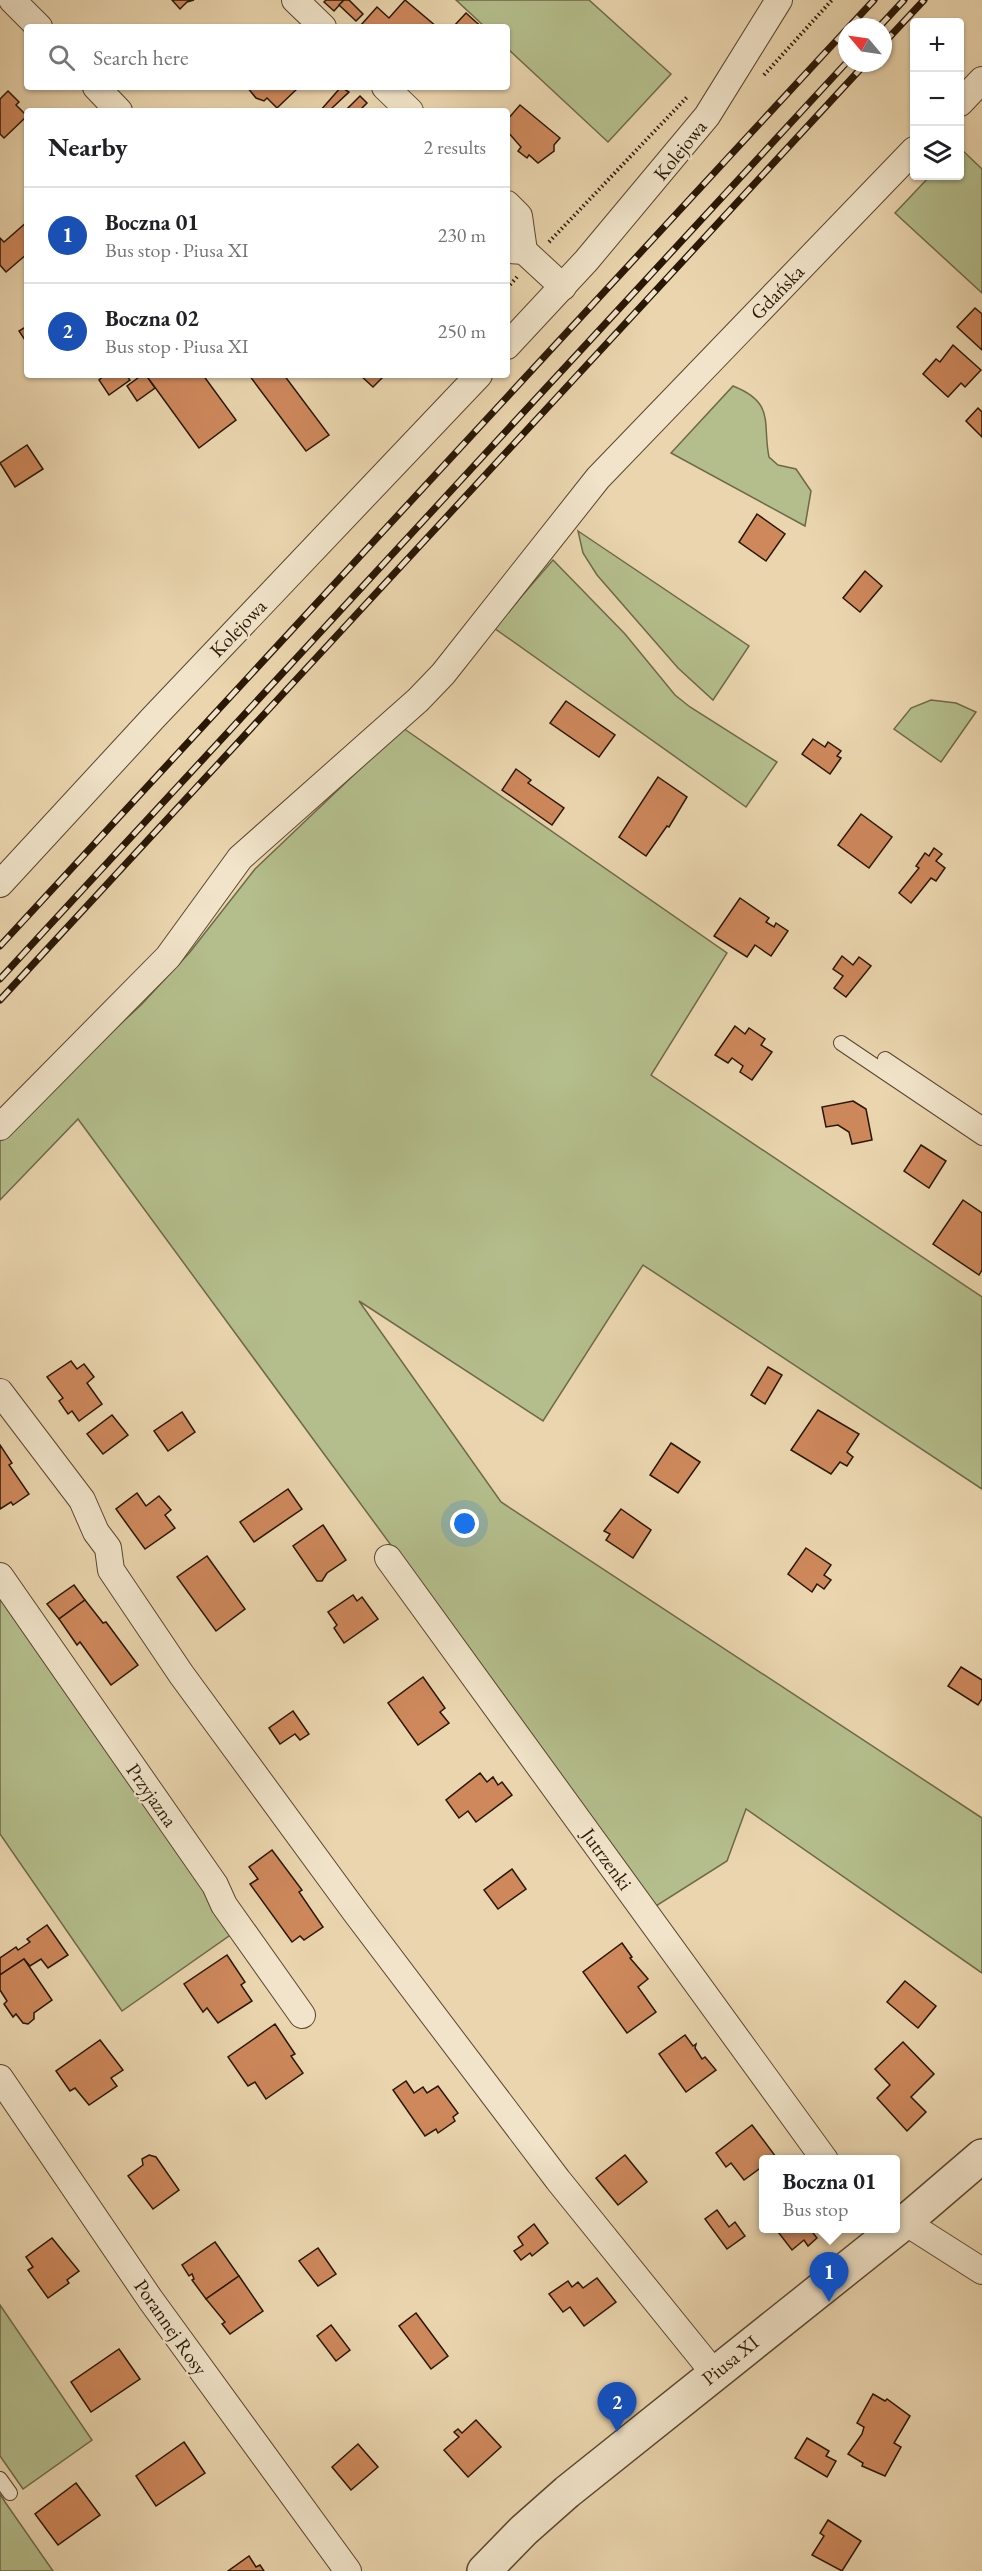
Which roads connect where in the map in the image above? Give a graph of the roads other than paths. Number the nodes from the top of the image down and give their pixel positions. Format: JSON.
{"nodes":[{"id":1,"x":12,"y":0,"type":"edge"},
{"id":2,"x":295,"y":0,"type":"edge"},
{"id":3,"x":779,"y":0,"type":"edge"},
{"id":4,"x":36,"y":24,"type":"edge"},
{"id":5,"x":320,"y":24,"type":"edge"},
{"id":6,"x":982,"y":80,"type":"edge"},
{"id":7,"x":99,"y":90,"type":"edge"},
{"id":8,"x":388,"y":90,"type":"edge"},
{"id":9,"x":964,"y":99,"type":"edge"},
{"id":10,"x":116,"y":108,"type":"edge"},
{"id":11,"x":407,"y":108,"type":"edge"},
{"id":12,"x":910,"y":155,"type":"edge"},
{"id":13,"x":510,"y":207,"type":"edge"},
{"id":14,"x":524,"y":250,"type":"edge"},
{"id":15,"x":563,"y":287,"type":"junction"},
{"id":16,"x":510,"y":343,"type":"edge"},
{"id":17,"x":476,"y":378,"type":"edge"},
{"id":18,"x":0,"y":884,"type":"edge"},
{"id":19,"x":841,"y":1043,"type":"dead end"},
{"id":20,"x":885,"y":1059,"type":"dead end"},
{"id":21,"x":982,"y":1124,"type":"edge"},
{"id":22,"x":0,"y":1127,"type":"edge"},
{"id":23,"x":982,"y":1138,"type":"edge"},
{"id":24,"x":0,"y":1392,"type":"edge"},
{"id":25,"x":388,"y":1558,"type":"dead end"},
{"id":26,"x":0,"y":1576,"type":"edge"},
{"id":27,"x":302,"y":2015,"type":"dead end"},
{"id":28,"x":0,"y":2078,"type":"edge"},
{"id":29,"x":821,"y":2155,"type":"edge"},
{"id":30,"x":982,"y":2156,"type":"edge"},
{"id":31,"x":900,"y":2221,"type":"edge"},
{"id":32,"x":884,"y":2233,"type":"edge"},
{"id":33,"x":895,"y":2233,"type":"edge"},
{"id":34,"x":982,"y":2271,"type":"edge"},
{"id":35,"x":714,"y":2373,"type":"junction"},
{"id":36,"x":0,"y":2479,"type":"edge"},
{"id":37,"x":10,"y":2493,"type":"dead end"},
{"id":38,"x":348,"y":2571,"type":"edge"},
{"id":39,"x":484,"y":2571,"type":"edge"}],
"edges":[{"from":1,"to":4,"type":"street"},
{"from":2,"to":5,"type":"street"},
{"from":3,"to":15,"type":"street","name":"Kolejowa"},
{"from":6,"to":9,"type":"street"},
{"from":7,"to":10,"type":"street"},
{"from":8,"to":11,"type":"street"},
{"from":12,"to":22,"type":"street","name":"Gdańska"},
{"from":13,"to":14,"type":"street"},
{"from":14,"to":15,"type":"street"},
{"from":15,"to":16,"type":"street","name":"Kolejowa"},
{"from":17,"to":18,"type":"street","name":"Kolejowa"},
{"from":19,"to":23,"type":"lane"},
{"from":20,"to":21,"type":"lane"},
{"from":24,"to":35,"type":"street"},
{"from":25,"to":29,"type":"street","name":"Jutrzenki"},
{"from":26,"to":27,"type":"street","name":"Przyjazna"},
{"from":28,"to":38,"type":"street","name":"Porannej Rosy"},
{"from":30,"to":31,"type":"street","name":"Piusa XI"},
{"from":32,"to":35,"type":"street","name":"Piusa XI"},
{"from":33,"to":34,"type":"street"},
{"from":35,"to":39,"type":"street","name":"Piusa XI"},
{"from":36,"to":37,"type":"lane"}]}
